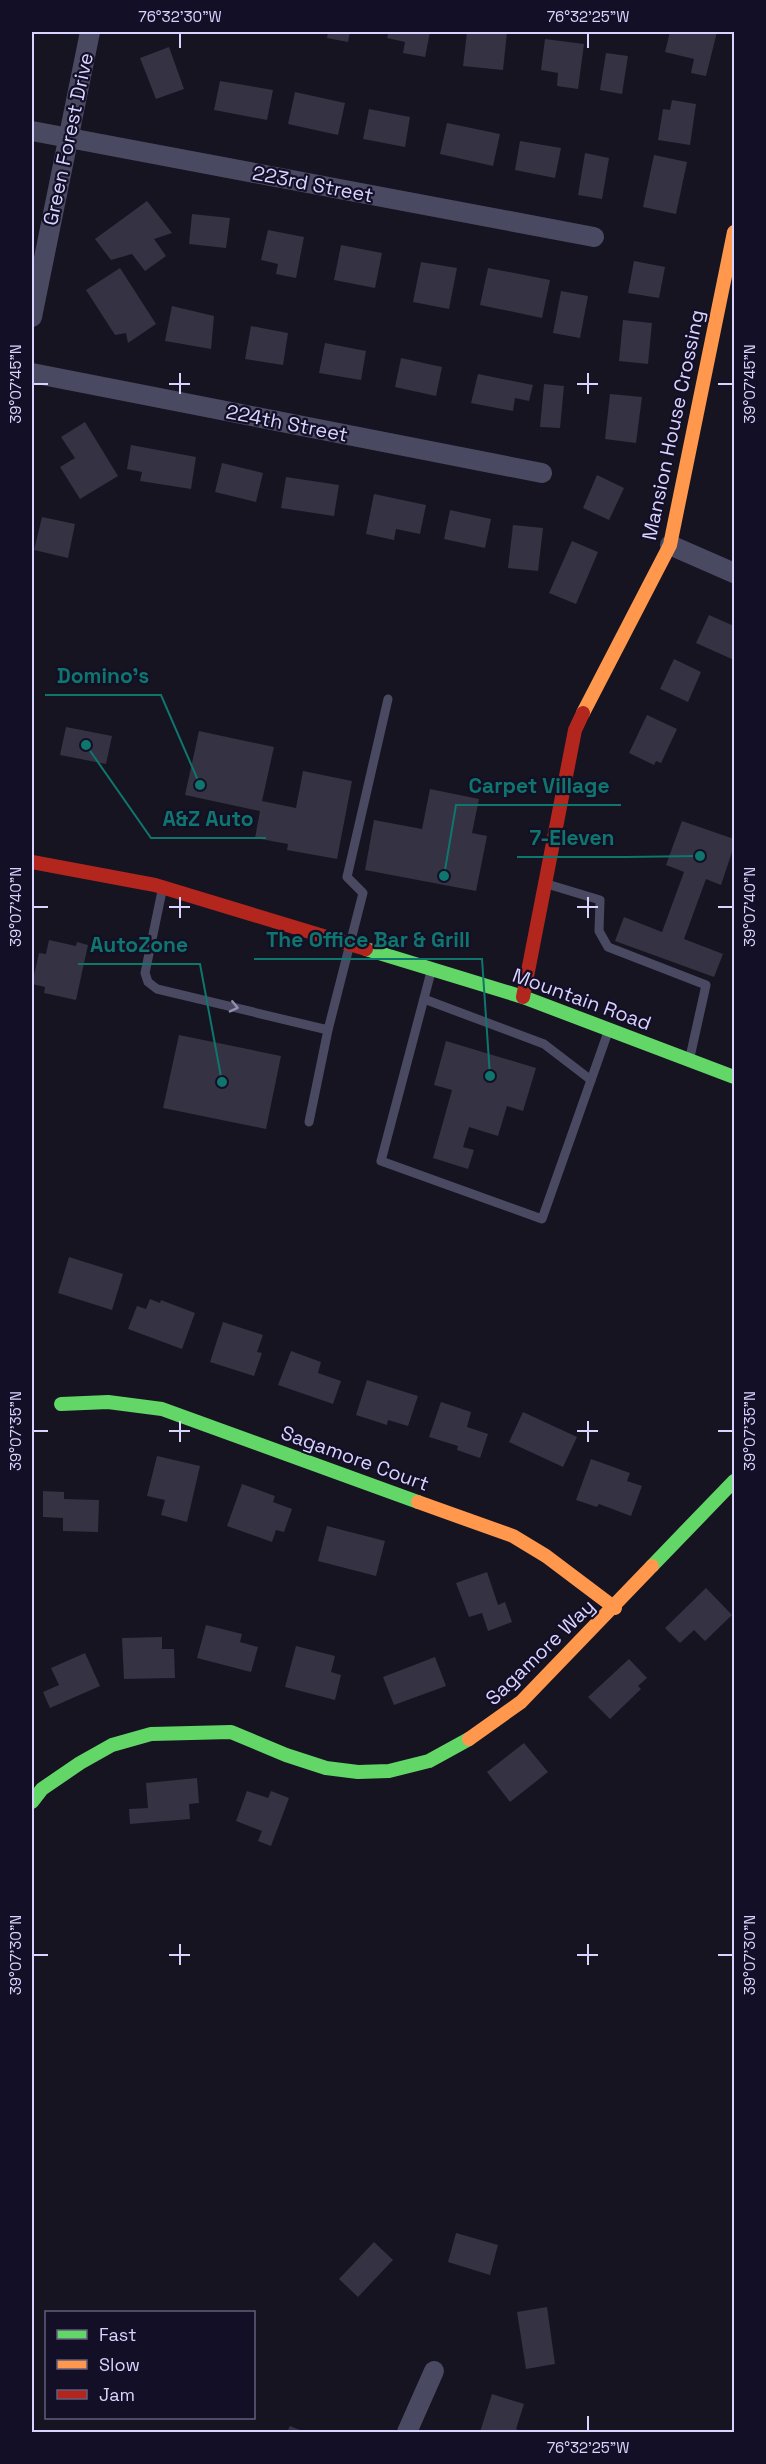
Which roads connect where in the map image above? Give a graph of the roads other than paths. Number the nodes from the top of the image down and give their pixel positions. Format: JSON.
{"nodes":[{"id":1,"x":90,"y":32,"type":"edge"},
{"id":2,"x":32,"y":132,"type":"edge"},
{"id":3,"x":68,"y":139,"type":"junction"},
{"id":4,"x":735,"y":232,"type":"edge"},
{"id":5,"x":594,"y":237,"type":"dead end"},
{"id":6,"x":32,"y":317,"type":"edge"},
{"id":7,"x":32,"y":373,"type":"edge"},
{"id":8,"x":542,"y":473,"type":"dead end"},
{"id":9,"x":670,"y":545,"type":"junction"},
{"id":10,"x":735,"y":573,"type":"edge"},
{"id":11,"x":388,"y":699,"type":"dead end"},
{"id":12,"x":32,"y":862,"type":"edge"},
{"id":13,"x":545,"y":884,"type":"junction"},
{"id":14,"x":163,"y":888,"type":"junction"},
{"id":15,"x":351,"y":945,"type":"junction"},
{"id":16,"x":432,"y":969,"type":"junction"},
{"id":17,"x":523,"y":997,"type":"junction"},
{"id":18,"x":424,"y":999,"type":"junction"},
{"id":19,"x":609,"y":1029,"type":"junction"},
{"id":20,"x":328,"y":1030,"type":"junction"},
{"id":21,"x":690,"y":1060,"type":"junction"},
{"id":22,"x":735,"y":1077,"type":"edge"},
{"id":23,"x":591,"y":1080,"type":"junction"},
{"id":24,"x":309,"y":1122,"type":"dead end"},
{"id":25,"x":61,"y":1404,"type":"dead end"},
{"id":26,"x":735,"y":1481,"type":"edge"},
{"id":27,"x":615,"y":1608,"type":"junction"},
{"id":28,"x":32,"y":1802,"type":"edge"},
{"id":29,"x":434,"y":2371,"type":"dead end"},
{"id":30,"x":407,"y":2433,"type":"edge"}],
"edges":[{"from":1,"to":3,"type":"street","name":"Green Forest Drive"},
{"from":2,"to":3,"type":"street","name":"223rd Street"},
{"from":3,"to":5,"type":"street","name":"223rd Street"},
{"from":3,"to":6,"type":"street","name":"Green Forest Drive"},
{"from":4,"to":9,"type":"street","name":"Mansion House Crossing"},
{"from":7,"to":8,"type":"street","name":"224th Street"},
{"from":9,"to":10,"type":"street"},
{"from":9,"to":13,"type":"street","name":"Mansion House Crossing"},
{"from":11,"to":15,"type":"lane"},
{"from":12,"to":14,"type":"street","name":"Mountain Road"},
{"from":13,"to":17,"type":"street","name":"Mansion House Crossing"},
{"from":13,"to":21,"type":"lane"},
{"from":14,"to":15,"type":"street","name":"Mountain Road"},
{"from":14,"to":20,"type":"lane","one_way":true},
{"from":15,"to":16,"type":"street","name":"Mountain Road"},
{"from":15,"to":20,"type":"lane"},
{"from":16,"to":17,"type":"street","name":"Mountain Road"},
{"from":16,"to":18,"type":"lane"},
{"from":17,"to":19,"type":"street","name":"Mountain Road"},
{"from":18,"to":23,"type":"lane"},
{"from":18,"to":23,"type":"lane"},
{"from":19,"to":21,"type":"street","name":"Mountain Road"},
{"from":19,"to":23,"type":"lane"},
{"from":20,"to":24,"type":"lane"},
{"from":21,"to":22,"type":"street","name":"Mountain Road"},
{"from":25,"to":27,"type":"street","name":"Sagamore Court"},
{"from":26,"to":27,"type":"street","name":"Sagamore Way"},
{"from":27,"to":28,"type":"street","name":"Sagamore Way"},
{"from":29,"to":30,"type":"street"}]}
